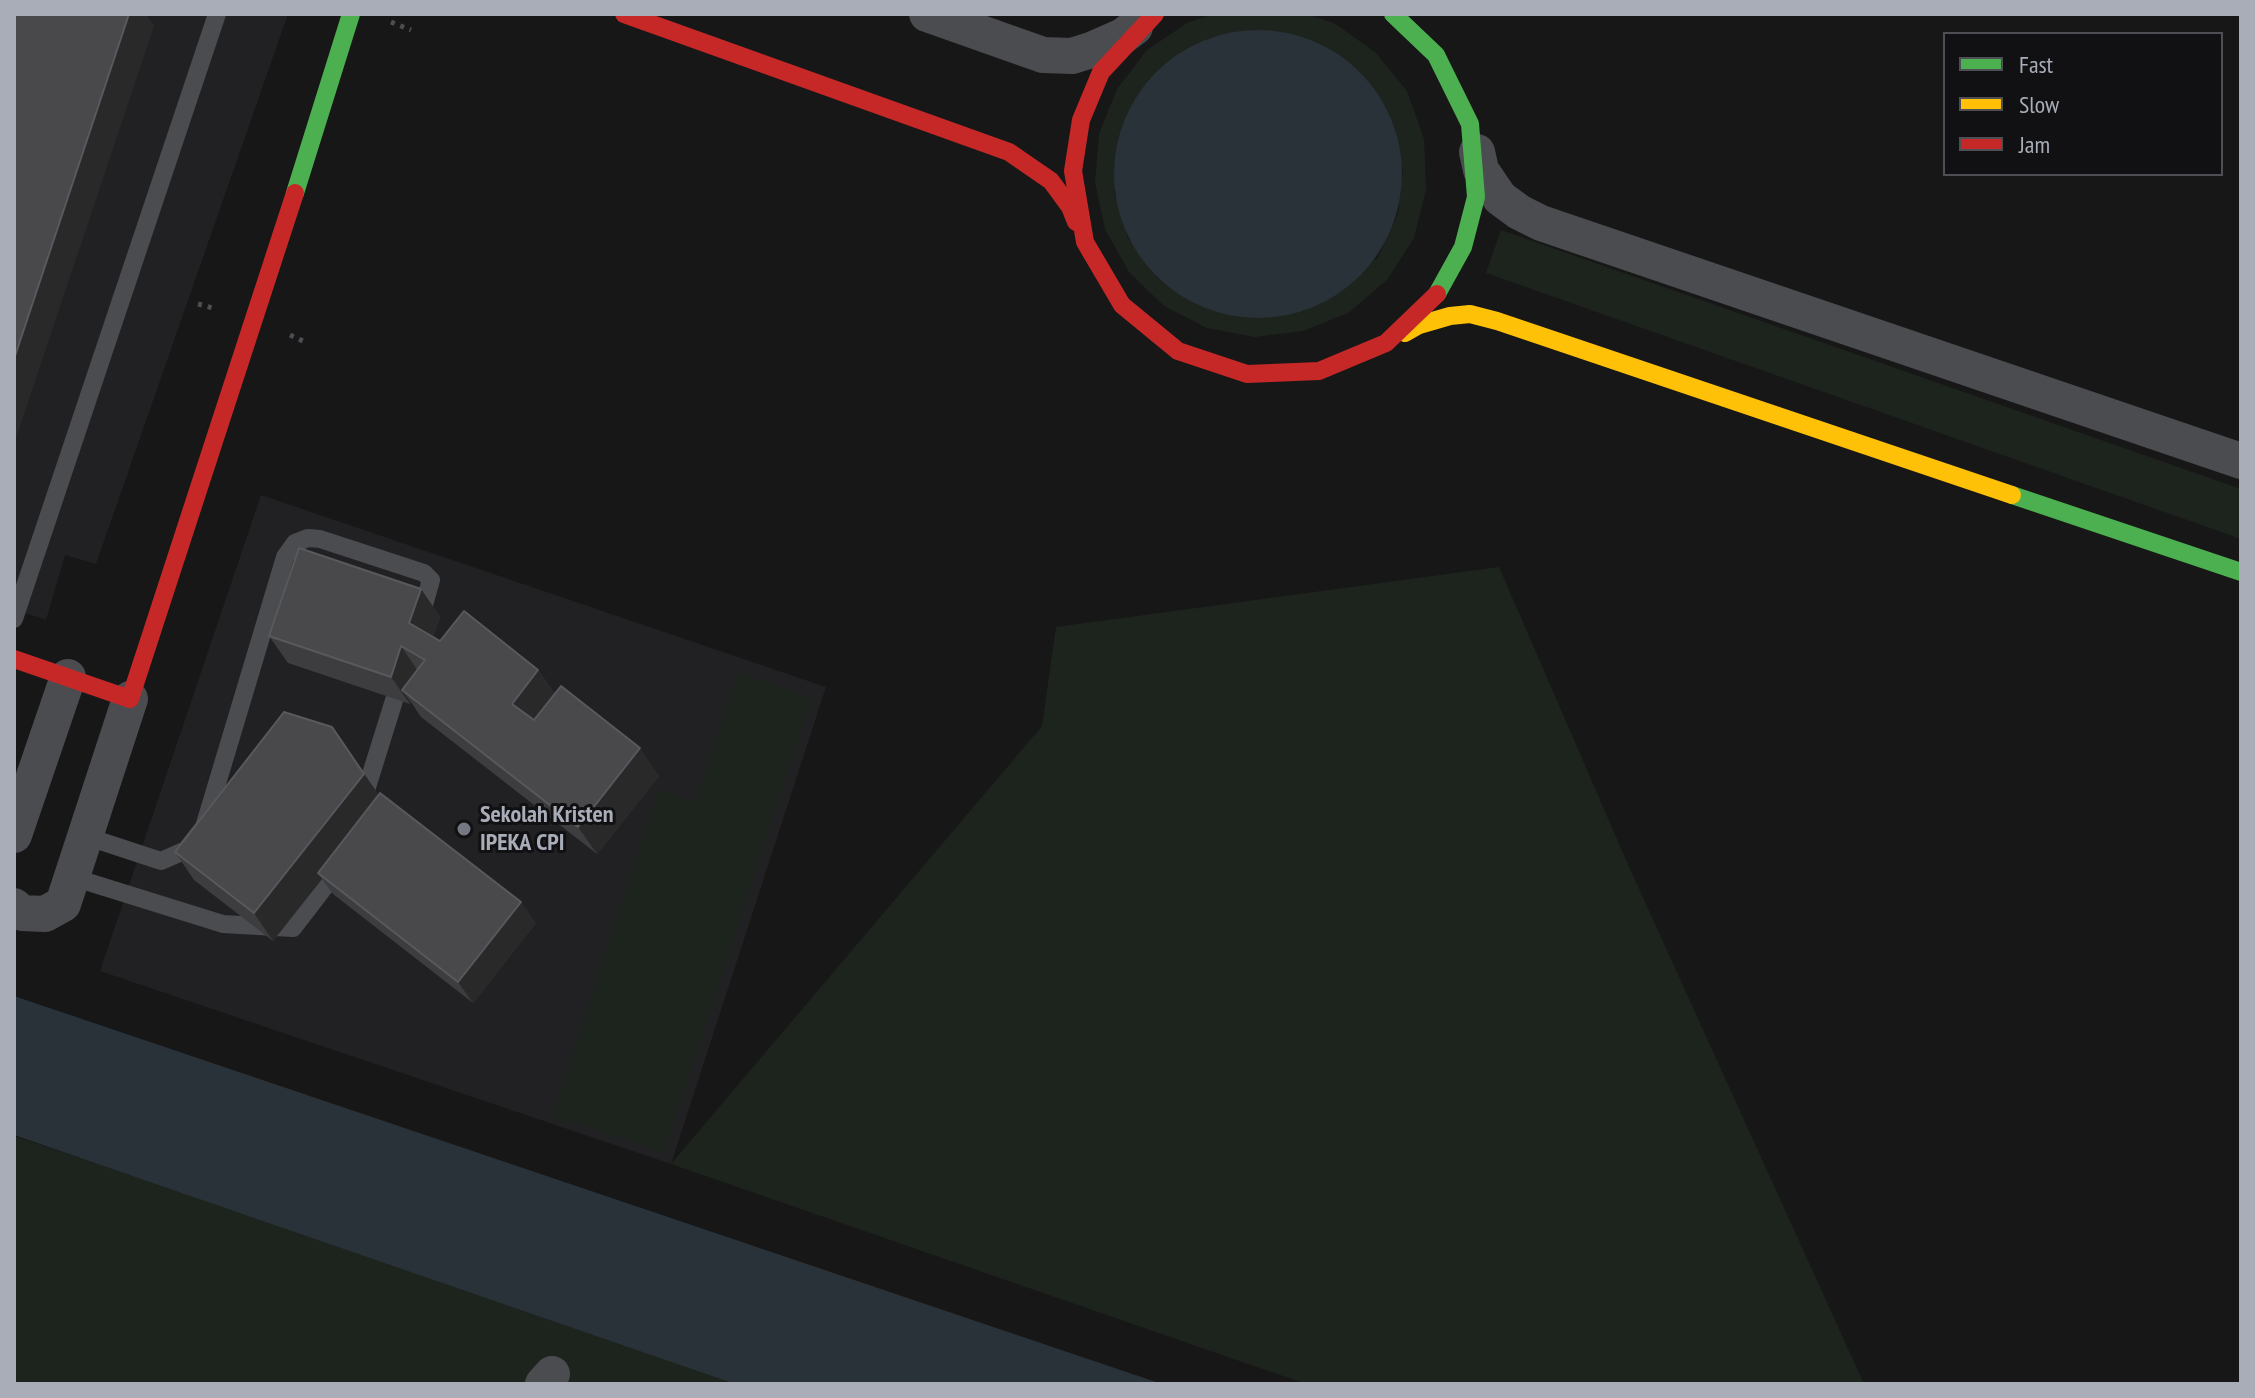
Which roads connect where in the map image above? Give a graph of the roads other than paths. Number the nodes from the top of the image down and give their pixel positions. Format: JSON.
{"nodes":[{"id":1,"x":217,"y":14,"type":"edge"},
{"id":2,"x":351,"y":14,"type":"edge"},
{"id":3,"x":624,"y":14,"type":"edge"},
{"id":4,"x":927,"y":14,"type":"edge"},
{"id":5,"x":1393,"y":14,"type":"edge"},
{"id":6,"x":1406,"y":14,"type":"edge"},
{"id":7,"x":1153,"y":15,"type":"edge"},
{"id":8,"x":1436,"y":55,"type":"junction"},
{"id":9,"x":1471,"y":127,"type":"junction"},
{"id":10,"x":1085,"y":242,"type":"junction"},
{"id":11,"x":1386,"y":343,"type":"junction"},
{"id":12,"x":2241,"y":461,"type":"edge"},
{"id":13,"x":2241,"y":572,"type":"edge"},
{"id":14,"x":14,"y":619,"type":"edge"},
{"id":15,"x":416,"y":632,"type":"edge"},
{"id":16,"x":14,"y":659,"type":"edge"},
{"id":17,"x":406,"y":662,"type":"edge"},
{"id":18,"x":68,"y":677,"type":"junction"},
{"id":19,"x":130,"y":699,"type":"junction"},
{"id":20,"x":356,"y":823,"type":"edge"},
{"id":21,"x":14,"y":835,"type":"edge"},
{"id":22,"x":85,"y":836,"type":"junction"},
{"id":23,"x":349,"y":846,"type":"edge"},
{"id":24,"x":72,"y":877,"type":"junction"},
{"id":25,"x":14,"y":906,"type":"edge"}],
"edges":[{"from":1,"to":14,"type":"lane"},
{"from":2,"to":19,"type":"street"},
{"from":3,"to":10,"type":"street"},
{"from":4,"to":7,"type":"street"},
{"from":5,"to":8,"type":"street"},
{"from":6,"to":8,"type":"street"},
{"from":7,"to":10,"type":"street"},
{"from":8,"to":9,"type":"street"},
{"from":9,"to":11,"type":"street"},
{"from":9,"to":12,"type":"street"},
{"from":10,"to":11,"type":"street"},
{"from":11,"to":13,"type":"street"},
{"from":15,"to":22,"type":"lane"},
{"from":16,"to":18,"type":"street"},
{"from":17,"to":20,"type":"lane"},
{"from":18,"to":19,"type":"street"},
{"from":18,"to":21,"type":"street"},
{"from":19,"to":22,"type":"street"},
{"from":22,"to":24,"type":"street"},
{"from":23,"to":24,"type":"lane"},
{"from":24,"to":25,"type":"street"}]}
